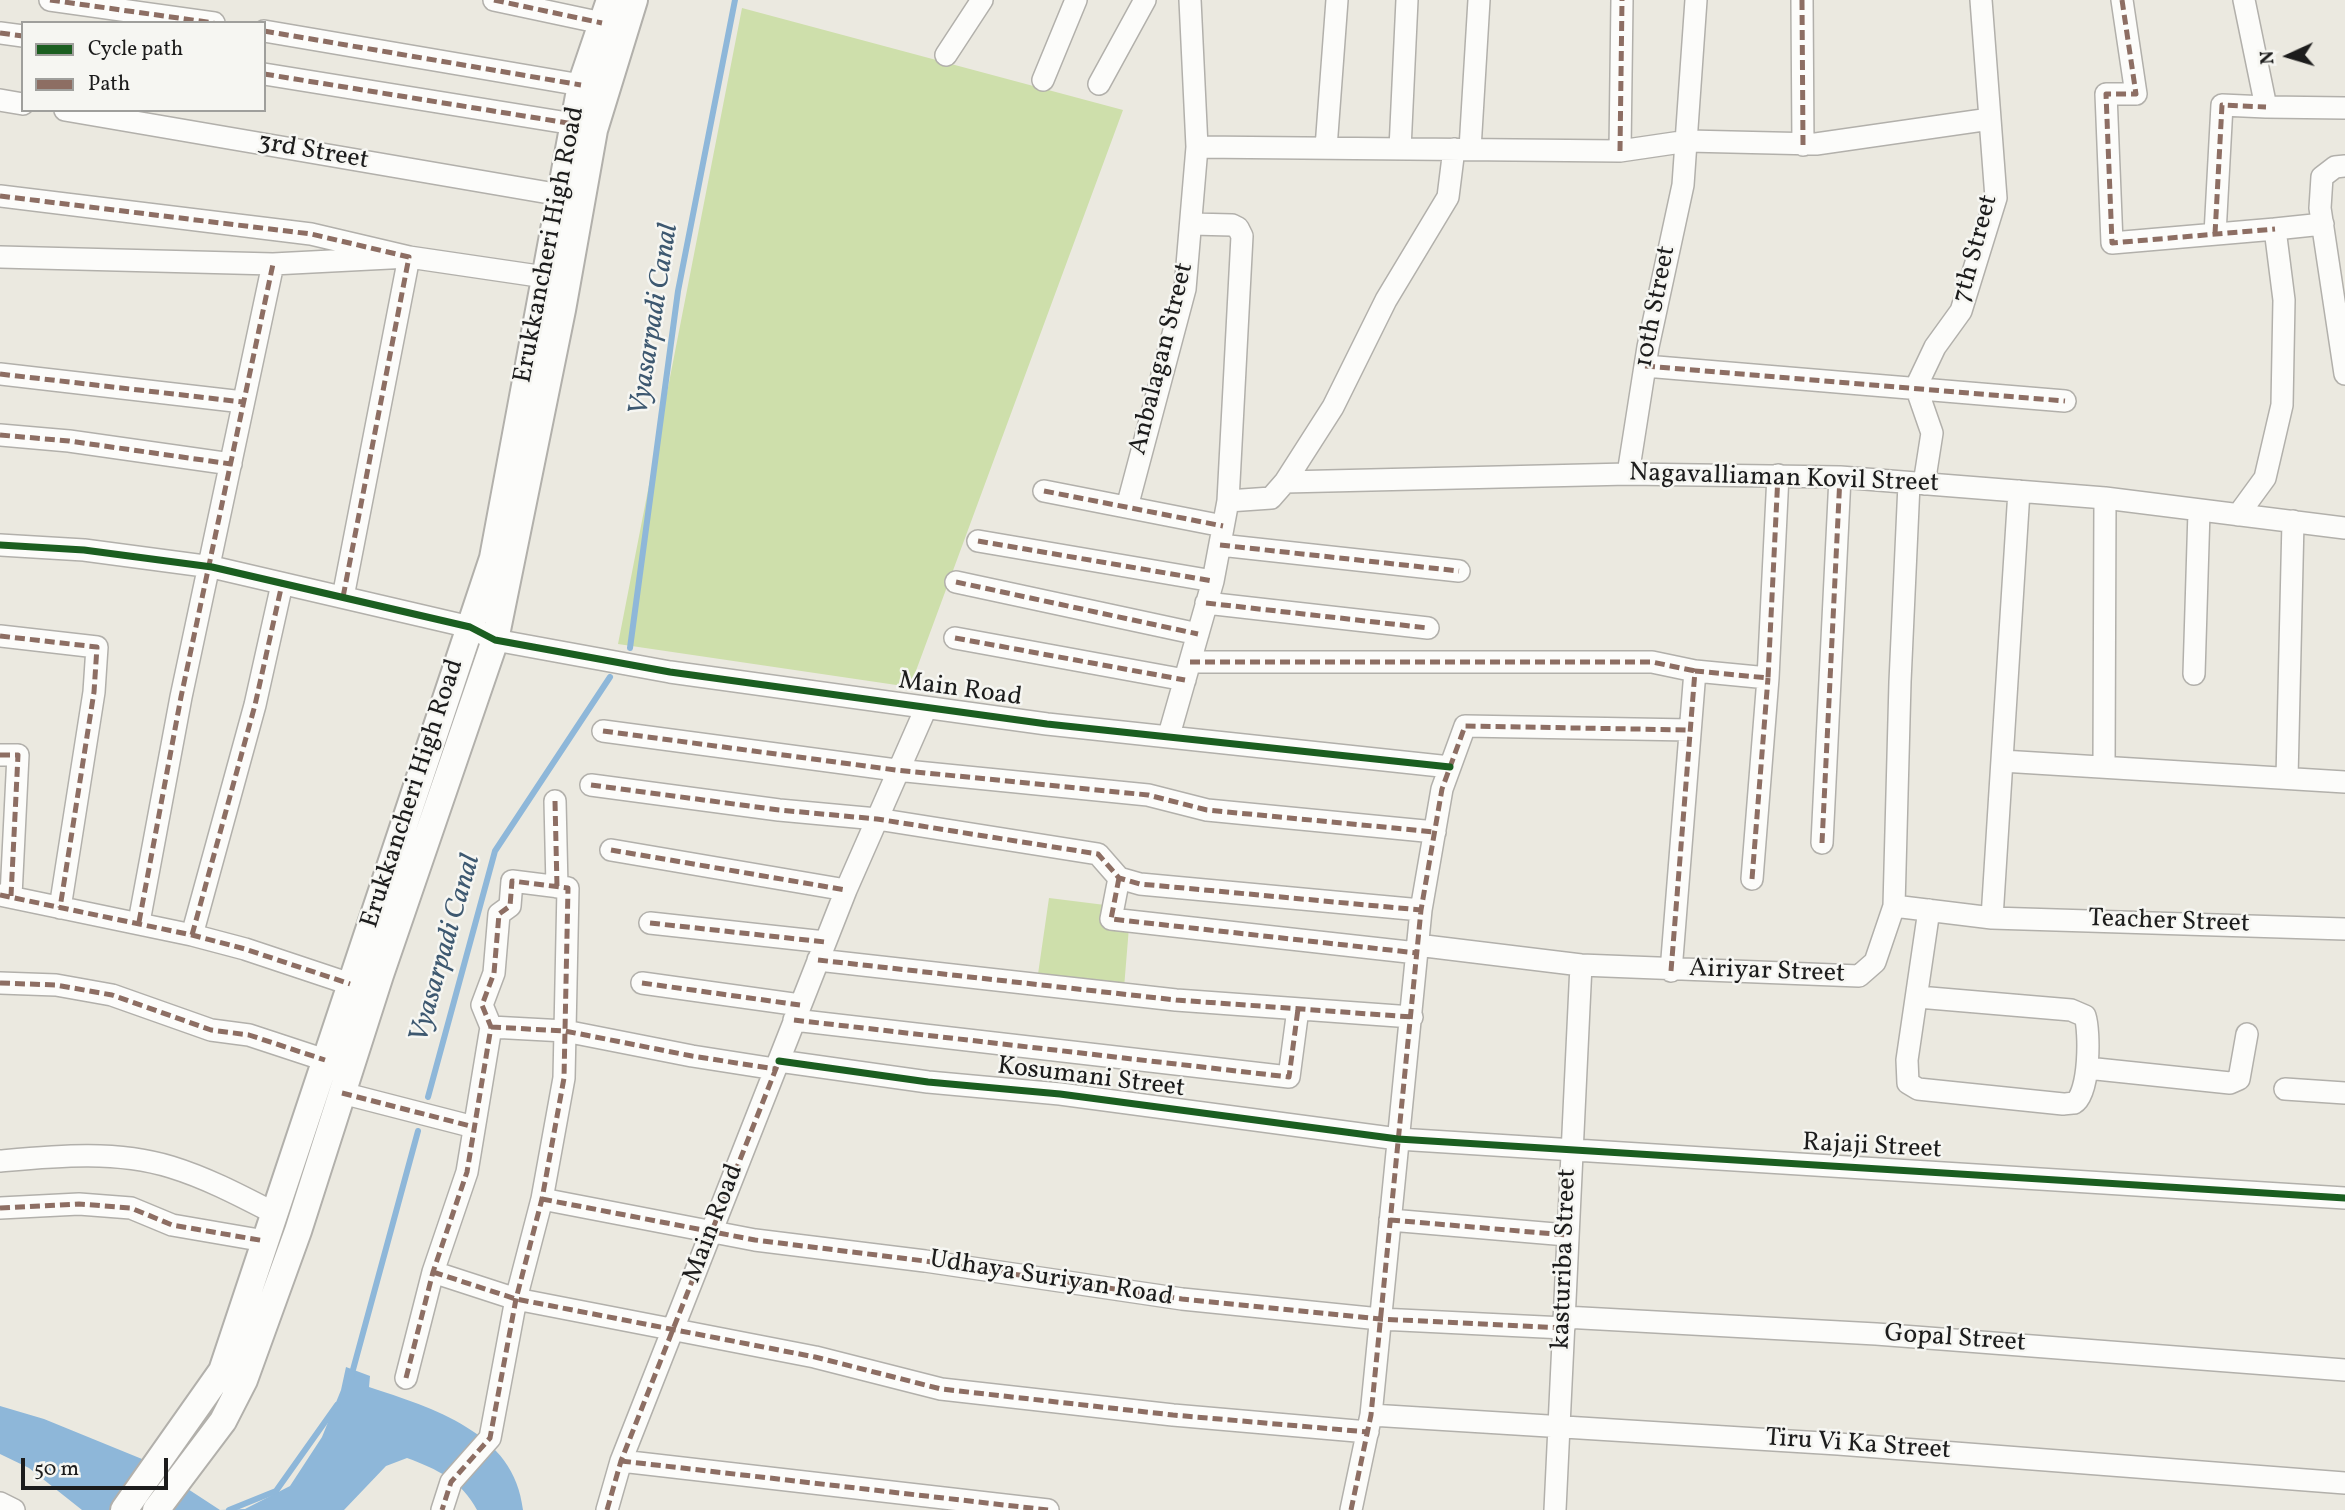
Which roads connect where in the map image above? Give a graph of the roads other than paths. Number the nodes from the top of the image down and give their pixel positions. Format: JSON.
{"nodes":[{"id":1,"x":50,"y":0,"type":"edge"},
{"id":2,"x":494,"y":0,"type":"edge"},
{"id":3,"x":634,"y":0,"type":"edge"},
{"id":4,"x":982,"y":0,"type":"edge"},
{"id":5,"x":1076,"y":0,"type":"edge"},
{"id":6,"x":1144,"y":0,"type":"edge"},
{"id":7,"x":1190,"y":0,"type":"edge"},
{"id":8,"x":1337,"y":0,"type":"edge"},
{"id":9,"x":1407,"y":0,"type":"edge"},
{"id":10,"x":1479,"y":0,"type":"edge"},
{"id":11,"x":1622,"y":0,"type":"edge"},
{"id":12,"x":1696,"y":0,"type":"edge"},
{"id":13,"x":1802,"y":0,"type":"edge"},
{"id":14,"x":1981,"y":0,"type":"edge"},
{"id":15,"x":2122,"y":0,"type":"edge"},
{"id":16,"x":2244,"y":0,"type":"edge"},
{"id":17,"x":606,"y":11,"type":"edge"},
{"id":18,"x":200,"y":21,"type":"edge"},
{"id":19,"x":266,"y":31,"type":"edge"},
{"id":20,"x":0,"y":33,"type":"edge"},
{"id":21,"x":21,"y":36,"type":"edge"},
{"id":22,"x":946,"y":55,"type":"dead end"},
{"id":23,"x":266,"y":74,"type":"edge"},
{"id":24,"x":1043,"y":80,"type":"dead end"},
{"id":25,"x":1099,"y":83,"type":"dead end"},
{"id":26,"x":581,"y":85,"type":"junction"},
{"id":27,"x":0,"y":100,"type":"edge"},
{"id":28,"x":21,"y":104,"type":"edge"},
{"id":29,"x":2266,"y":107,"type":"junction"},
{"id":30,"x":2345,"y":108,"type":"edge"},
{"id":31,"x":77,"y":112,"type":"edge"},
{"id":32,"x":1990,"y":119,"type":"junction"},
{"id":33,"x":574,"y":124,"type":"junction"},
{"id":34,"x":1688,"y":141,"type":"junction"},
{"id":35,"x":1802,"y":145,"type":"junction"},
{"id":36,"x":1197,"y":147,"type":"junction"},
{"id":37,"x":1326,"y":148,"type":"junction"},
{"id":38,"x":1400,"y":149,"type":"junction"},
{"id":39,"x":1462,"y":149,"type":"junction"},
{"id":40,"x":1620,"y":151,"type":"junction"},
{"id":41,"x":2345,"y":166,"type":"edge"},
{"id":42,"x":561,"y":195,"type":"junction"},
{"id":43,"x":0,"y":197,"type":"edge"},
{"id":44,"x":1192,"y":224,"type":"junction"},
{"id":45,"x":2323,"y":224,"type":"junction"},
{"id":46,"x":2276,"y":229,"type":"junction"},
{"id":47,"x":2215,"y":234,"type":"junction"},
{"id":48,"x":0,"y":257,"type":"edge"},
{"id":49,"x":409,"y":257,"type":"junction"},
{"id":50,"x":273,"y":264,"type":"junction"},
{"id":51,"x":545,"y":277,"type":"junction"},
{"id":52,"x":1645,"y":366,"type":"junction"},
{"id":53,"x":0,"y":374,"type":"edge"},
{"id":54,"x":2345,"y":374,"type":"edge"},
{"id":55,"x":1916,"y":387,"type":"junction"},
{"id":56,"x":2065,"y":401,"type":"dead end"},
{"id":57,"x":243,"y":402,"type":"junction"},
{"id":58,"x":0,"y":435,"type":"edge"},
{"id":59,"x":231,"y":464,"type":"junction"},
{"id":60,"x":1628,"y":474,"type":"junction"},
{"id":61,"x":1778,"y":475,"type":"junction"},
{"id":62,"x":1840,"y":477,"type":"junction"},
{"id":63,"x":1285,"y":482,"type":"junction"},
{"id":64,"x":1917,"y":484,"type":"junction"},
{"id":65,"x":1044,"y":491,"type":"dead end"},
{"id":66,"x":2019,"y":491,"type":"junction"},
{"id":67,"x":2105,"y":498,"type":"junction"},
{"id":68,"x":1228,"y":501,"type":"junction"},
{"id":69,"x":1127,"y":508,"type":"junction"},
{"id":70,"x":2199,"y":511,"type":"junction"},
{"id":71,"x":2238,"y":515,"type":"junction"},
{"id":72,"x":2293,"y":521,"type":"junction"},
{"id":73,"x":2345,"y":528,"type":"edge"},
{"id":74,"x":1222,"y":536,"type":"junction"},
{"id":75,"x":978,"y":541,"type":"dead end"},
{"id":76,"x":0,"y":545,"type":"edge"},
{"id":77,"x":208,"y":569,"type":"junction"},
{"id":78,"x":1459,"y":571,"type":"dead end"},
{"id":79,"x":1213,"y":580,"type":"junction"},
{"id":80,"x":956,"y":582,"type":"dead end"},
{"id":81,"x":282,"y":584,"type":"junction"},
{"id":82,"x":343,"y":597,"type":"junction"},
{"id":83,"x":1206,"y":603,"type":"junction"},
{"id":84,"x":470,"y":627,"type":"junction"},
{"id":85,"x":1428,"y":628,"type":"dead end"},
{"id":86,"x":1198,"y":634,"type":"junction"},
{"id":87,"x":0,"y":636,"type":"edge"},
{"id":88,"x":955,"y":638,"type":"dead end"},
{"id":89,"x":495,"y":640,"type":"junction"},
{"id":90,"x":1187,"y":671,"type":"junction"},
{"id":91,"x":1695,"y":671,"type":"junction"},
{"id":92,"x":2194,"y":674,"type":"dead end"},
{"id":93,"x":1768,"y":678,"type":"junction"},
{"id":94,"x":926,"y":708,"type":"junction"},
{"id":95,"x":1690,"y":730,"type":"junction"},
{"id":96,"x":603,"y":731,"type":"dead end"},
{"id":97,"x":1169,"y":735,"type":"junction"},
{"id":98,"x":0,"y":755,"type":"edge"},
{"id":99,"x":2002,"y":761,"type":"junction"},
{"id":100,"x":1450,"y":767,"type":"junction"},
{"id":101,"x":2104,"y":767,"type":"junction"},
{"id":102,"x":897,"y":770,"type":"junction"},
{"id":103,"x":2287,"y":778,"type":"junction"},
{"id":104,"x":2345,"y":782,"type":"edge"},
{"id":105,"x":591,"y":785,"type":"dead end"},
{"id":106,"x":555,"y":801,"type":"dead end"},
{"id":107,"x":877,"y":819,"type":"junction"},
{"id":108,"x":1434,"y":832,"type":"junction"},
{"id":109,"x":1822,"y":843,"type":"dead end"},
{"id":110,"x":611,"y":850,"type":"dead end"},
{"id":111,"x":1119,"y":878,"type":"junction"},
{"id":112,"x":1752,"y":879,"type":"dead end"},
{"id":113,"x":557,"y":887,"type":"junction"},
{"id":114,"x":846,"y":890,"type":"junction"},
{"id":115,"x":5,"y":895,"type":"edge"},
{"id":116,"x":1894,"y":906,"type":"junction"},
{"id":117,"x":60,"y":908,"type":"junction"},
{"id":118,"x":1420,"y":910,"type":"junction"},
{"id":119,"x":1929,"y":910,"type":"junction"},
{"id":120,"x":1992,"y":918,"type":"junction"},
{"id":121,"x":139,"y":922,"type":"junction"},
{"id":122,"x":650,"y":923,"type":"dead end"},
{"id":123,"x":2345,"y":929,"type":"edge"},
{"id":124,"x":192,"y":935,"type":"junction"},
{"id":125,"x":1417,"y":949,"type":"junction"},
{"id":126,"x":822,"y":951,"type":"junction"},
{"id":127,"x":1580,"y":965,"type":"junction"},
{"id":128,"x":1671,"y":971,"type":"junction"},
{"id":129,"x":0,"y":983,"type":"edge"},
{"id":130,"x":642,"y":983,"type":"dead end"},
{"id":131,"x":350,"y":985,"type":"junction"},
{"id":132,"x":1918,"y":997,"type":"junction"},
{"id":133,"x":1298,"y":1009,"type":"junction"},
{"id":134,"x":797,"y":1013,"type":"junction"},
{"id":135,"x":1412,"y":1017,"type":"junction"},
{"id":136,"x":491,"y":1027,"type":"junction"},
{"id":137,"x":565,"y":1031,"type":"junction"},
{"id":138,"x":2247,"y":1034,"type":"dead end"},
{"id":139,"x":777,"y":1065,"type":"junction"},
{"id":140,"x":2087,"y":1068,"type":"junction"},
{"id":141,"x":321,"y":1072,"type":"junction"},
{"id":142,"x":2285,"y":1089,"type":"dead end"},
{"id":143,"x":342,"y":1093,"type":"junction"},
{"id":144,"x":2345,"y":1093,"type":"edge"},
{"id":145,"x":474,"y":1127,"type":"junction"},
{"id":146,"x":1398,"y":1139,"type":"junction"},
{"id":147,"x":1571,"y":1151,"type":"junction"},
{"id":148,"x":0,"y":1161,"type":"edge"},
{"id":149,"x":2345,"y":1198,"type":"edge"},
{"id":150,"x":542,"y":1199,"type":"junction"},
{"id":151,"x":0,"y":1208,"type":"edge"},
{"id":152,"x":274,"y":1213,"type":"junction"},
{"id":153,"x":1390,"y":1220,"type":"junction"},
{"id":154,"x":712,"y":1232,"type":"junction"},
{"id":155,"x":1567,"y":1235,"type":"junction"},
{"id":156,"x":265,"y":1241,"type":"junction"},
{"id":157,"x":433,"y":1272,"type":"junction"},
{"id":158,"x":516,"y":1299,"type":"junction"},
{"id":159,"x":1380,"y":1319,"type":"junction"},
{"id":160,"x":1564,"y":1322,"type":"junction"},
{"id":161,"x":673,"y":1330,"type":"junction"},
{"id":162,"x":2345,"y":1370,"type":"edge"},
{"id":163,"x":406,"y":1378,"type":"dead end"},
{"id":164,"x":1369,"y":1424,"type":"junction"},
{"id":165,"x":1559,"y":1428,"type":"junction"},
{"id":166,"x":621,"y":1461,"type":"junction"},
{"id":167,"x":2345,"y":1483,"type":"edge"},
{"id":168,"x":0,"y":1503,"type":"edge"},
{"id":169,"x":14,"y":1510,"type":"edge"},
{"id":170,"x":124,"y":1510,"type":"edge"},
{"id":171,"x":156,"y":1510,"type":"edge"},
{"id":172,"x":442,"y":1510,"type":"edge"},
{"id":173,"x":607,"y":1510,"type":"edge"},
{"id":174,"x":1048,"y":1510,"type":"edge"},
{"id":175,"x":1351,"y":1510,"type":"edge"},
{"id":176,"x":1555,"y":1510,"type":"edge"}],
"edges":[{"from":1,"to":18,"type":"street"},
{"from":2,"to":17,"type":"street"},
{"from":3,"to":89,"type":"main road"},
{"from":4,"to":22,"type":"street"},
{"from":5,"to":24,"type":"street"},
{"from":6,"to":25,"type":"street"},
{"from":7,"to":36,"type":"street","name":"Anbalagan Street"},
{"from":8,"to":37,"type":"street"},
{"from":9,"to":38,"type":"street"},
{"from":10,"to":39,"type":"street"},
{"from":11,"to":40,"type":"street"},
{"from":12,"to":34,"type":"street","name":"10th Street"},
{"from":13,"to":35,"type":"street"},
{"from":14,"to":32,"type":"street","name":"7th Street"},
{"from":15,"to":47,"type":"street"},
{"from":16,"to":29,"type":"street"},
{"from":17,"to":26,"type":"main road","name":"Erukkancheri High Road"},
{"from":19,"to":26,"type":"street"},
{"from":20,"to":21,"type":"street"},
{"from":23,"to":33,"type":"street"},
{"from":26,"to":33,"type":"main road","name":"Erukkancheri High Road"},
{"from":27,"to":28,"type":"street"},
{"from":29,"to":30,"type":"street"},
{"from":29,"to":47,"type":"street"},
{"from":31,"to":42,"type":"street","name":"3rd Street"},
{"from":32,"to":35,"type":"street"},
{"from":32,"to":55,"type":"street","name":"7th Street"},
{"from":33,"to":42,"type":"main road","name":"Erukkancheri High Road"},
{"from":34,"to":35,"type":"street"},
{"from":34,"to":40,"type":"street"},
{"from":34,"to":52,"type":"street","name":"10th Street"},
{"from":36,"to":37,"type":"street"},
{"from":36,"to":44,"type":"street","name":"Anbalagan Street"},
{"from":37,"to":38,"type":"street"},
{"from":38,"to":39,"type":"street"},
{"from":39,"to":40,"type":"street"},
{"from":39,"to":63,"type":"street"},
{"from":41,"to":45,"type":"street"},
{"from":42,"to":51,"type":"main road","name":"Erukkancheri High Road"},
{"from":43,"to":49,"type":"street"},
{"from":44,"to":68,"type":"street"},
{"from":44,"to":69,"type":"street","name":"Anbalagan Street"},
{"from":45,"to":46,"type":"street"},
{"from":45,"to":54,"type":"street"},
{"from":46,"to":47,"type":"street"},
{"from":46,"to":71,"type":"street"},
{"from":48,"to":50,"type":"street"},
{"from":49,"to":50,"type":"street"},
{"from":49,"to":51,"type":"street"},
{"from":49,"to":82,"type":"street"},
{"from":50,"to":57,"type":"street"},
{"from":51,"to":84,"type":"main road","name":"Erukkancheri High Road"},
{"from":52,"to":55,"type":"street"},
{"from":52,"to":60,"type":"street","name":"10th Street"},
{"from":53,"to":57,"type":"street"},
{"from":55,"to":56,"type":"street"},
{"from":55,"to":64,"type":"street"},
{"from":57,"to":59,"type":"street"},
{"from":58,"to":59,"type":"street"},
{"from":59,"to":77,"type":"street"},
{"from":60,"to":61,"type":"street","name":"Nagavalliaman Kovil Street"},
{"from":60,"to":63,"type":"street","name":"Nagavalliaman Kovil Street"},
{"from":61,"to":62,"type":"street","name":"Nagavalliaman Kovil Street"},
{"from":61,"to":93,"type":"street"},
{"from":62,"to":64,"type":"street","name":"Nagavalliaman Kovil Street"},
{"from":62,"to":109,"type":"street"},
{"from":63,"to":68,"type":"street"},
{"from":64,"to":66,"type":"street","name":"Nagavalliaman Kovil Street"},
{"from":64,"to":116,"type":"street","name":"Airiyar Street"},
{"from":65,"to":69,"type":"street"},
{"from":66,"to":67,"type":"street","name":"Nagavalliaman Kovil Street"},
{"from":66,"to":99,"type":"street"},
{"from":67,"to":70,"type":"street","name":"Nagavalliaman Kovil Street"},
{"from":67,"to":101,"type":"street"},
{"from":68,"to":74,"type":"street"},
{"from":69,"to":74,"type":"street"},
{"from":70,"to":71,"type":"street","name":"Nagavalliaman Kovil Street"},
{"from":70,"to":92,"type":"street"},
{"from":71,"to":72,"type":"street","name":"Nagavalliaman Kovil Street"},
{"from":72,"to":73,"type":"street","name":"Nagavalliaman Kovil Street"},
{"from":72,"to":103,"type":"street"},
{"from":74,"to":78,"type":"street"},
{"from":74,"to":79,"type":"street"},
{"from":75,"to":79,"type":"street"},
{"from":76,"to":77,"type":"street","name":"Main Road"},
{"from":77,"to":81,"type":"street","name":"Main Road"},
{"from":77,"to":121,"type":"street"},
{"from":79,"to":83,"type":"street"},
{"from":80,"to":86,"type":"street"},
{"from":81,"to":82,"type":"street","name":"Main Road"},
{"from":81,"to":124,"type":"street"},
{"from":82,"to":84,"type":"street","name":"Main Road"},
{"from":83,"to":85,"type":"street"},
{"from":83,"to":86,"type":"street"},
{"from":84,"to":89,"type":"street","name":"Main Road"},
{"from":84,"to":131,"type":"main road","name":"Erukkancheri High Road"},
{"from":86,"to":90,"type":"street"},
{"from":87,"to":117,"type":"street"},
{"from":88,"to":90,"type":"street"},
{"from":89,"to":94,"type":"street","name":"Main Road"},
{"from":89,"to":143,"type":"main road"},
{"from":90,"to":91,"type":"street"},
{"from":90,"to":97,"type":"street"},
{"from":91,"to":93,"type":"street"},
{"from":91,"to":95,"type":"street"},
{"from":93,"to":112,"type":"street"},
{"from":94,"to":97,"type":"street","name":"Main Road"},
{"from":94,"to":102,"type":"street","name":"Main Road"},
{"from":95,"to":100,"type":"street"},
{"from":95,"to":128,"type":"street"},
{"from":96,"to":102,"type":"street"},
{"from":97,"to":100,"type":"street","name":"Main Road"},
{"from":98,"to":115,"type":"street"},
{"from":99,"to":101,"type":"street"},
{"from":99,"to":120,"type":"street"},
{"from":100,"to":108,"type":"street"},
{"from":101,"to":103,"type":"street"},
{"from":102,"to":107,"type":"street","name":"Main Road"},
{"from":102,"to":108,"type":"street"},
{"from":103,"to":104,"type":"street"},
{"from":105,"to":107,"type":"street"},
{"from":106,"to":113,"type":"street"},
{"from":107,"to":111,"type":"street"},
{"from":107,"to":114,"type":"street","name":"Main Road"},
{"from":108,"to":118,"type":"street"},
{"from":110,"to":114,"type":"street"},
{"from":111,"to":118,"type":"street"},
{"from":111,"to":125,"type":"street","name":"Airiyar Street"},
{"from":113,"to":136,"type":"street"},
{"from":113,"to":137,"type":"street"},
{"from":114,"to":126,"type":"street","name":"Main Road"},
{"from":115,"to":117,"type":"street"},
{"from":116,"to":119,"type":"street"},
{"from":116,"to":128,"type":"street","name":"Airiyar Street"},
{"from":117,"to":121,"type":"street"},
{"from":118,"to":125,"type":"street"},
{"from":119,"to":120,"type":"street"},
{"from":119,"to":132,"type":"street"},
{"from":120,"to":123,"type":"street","name":"Teacher Street"},
{"from":121,"to":124,"type":"street"},
{"from":122,"to":126,"type":"street"},
{"from":124,"to":131,"type":"street"},
{"from":125,"to":127,"type":"street","name":"Airiyar Street"},
{"from":125,"to":135,"type":"street"},
{"from":126,"to":133,"type":"street"},
{"from":126,"to":134,"type":"street","name":"Main Road"},
{"from":127,"to":128,"type":"street","name":"Airiyar Street"},
{"from":127,"to":147,"type":"street","name":"kasturiba Street"},
{"from":129,"to":141,"type":"street"},
{"from":130,"to":134,"type":"street"},
{"from":131,"to":141,"type":"main road","name":"Erukkancheri High Road"},
{"from":132,"to":140,"type":"street"},
{"from":132,"to":140,"type":"street"},
{"from":133,"to":134,"type":"street"},
{"from":133,"to":135,"type":"street"},
{"from":134,"to":139,"type":"street","name":"Main Road"},
{"from":135,"to":146,"type":"street"},
{"from":136,"to":137,"type":"street","name":"Kosumani Street"},
{"from":136,"to":145,"type":"street"},
{"from":137,"to":139,"type":"street","name":"Kosumani Street"},
{"from":137,"to":150,"type":"street"},
{"from":138,"to":140,"type":"street"},
{"from":139,"to":146,"type":"street","name":"Kosumani Street"},
{"from":139,"to":154,"type":"street","name":"Main Road"},
{"from":141,"to":143,"type":"main road"},
{"from":141,"to":152,"type":"main road","name":"Erukkancheri High Road"},
{"from":142,"to":144,"type":"street"},
{"from":143,"to":145,"type":"street"},
{"from":143,"to":171,"type":"main road"},
{"from":145,"to":157,"type":"street"},
{"from":146,"to":147,"type":"street","name":"Rajaji Street"},
{"from":146,"to":153,"type":"street"},
{"from":147,"to":149,"type":"street","name":"Rajaji Street"},
{"from":147,"to":155,"type":"street","name":"kasturiba Street"},
{"from":148,"to":152,"type":"street"},
{"from":150,"to":154,"type":"street","name":"Udhaya Suriyan Road"},
{"from":150,"to":158,"type":"street"},
{"from":151,"to":156,"type":"street"},
{"from":152,"to":156,"type":"main road","name":"Erukkancheri High Road"},
{"from":153,"to":155,"type":"street"},
{"from":153,"to":159,"type":"street"},
{"from":154,"to":159,"type":"street","name":"Udhaya Suriyan Road"},
{"from":154,"to":161,"type":"street","name":"Main Road"},
{"from":155,"to":160,"type":"street","name":"kasturiba Street"},
{"from":156,"to":170,"type":"main road","name":"Erukkancheri High Road"},
{"from":157,"to":158,"type":"street","name":"Tiru Vi Ka Street"},
{"from":157,"to":163,"type":"street"},
{"from":158,"to":161,"type":"street","name":"Tiru Vi Ka Street"},
{"from":158,"to":172,"type":"street"},
{"from":159,"to":160,"type":"street","name":"Udhaya Suriyan Road"},
{"from":159,"to":164,"type":"street"},
{"from":160,"to":162,"type":"street","name":"Gopal Street"},
{"from":160,"to":165,"type":"street","name":"kasturiba Street"},
{"from":161,"to":164,"type":"street","name":"Tiru Vi Ka Street"},
{"from":161,"to":166,"type":"street","name":"Main Road"},
{"from":164,"to":165,"type":"street","name":"Tiru Vi Ka Street"},
{"from":164,"to":175,"type":"street"},
{"from":165,"to":167,"type":"street","name":"Tiru Vi Ka Street"},
{"from":165,"to":176,"type":"street","name":"kasturiba Street"},
{"from":166,"to":173,"type":"street","name":"Main Road"},
{"from":166,"to":174,"type":"street"},
{"from":168,"to":169,"type":"street"}]}
